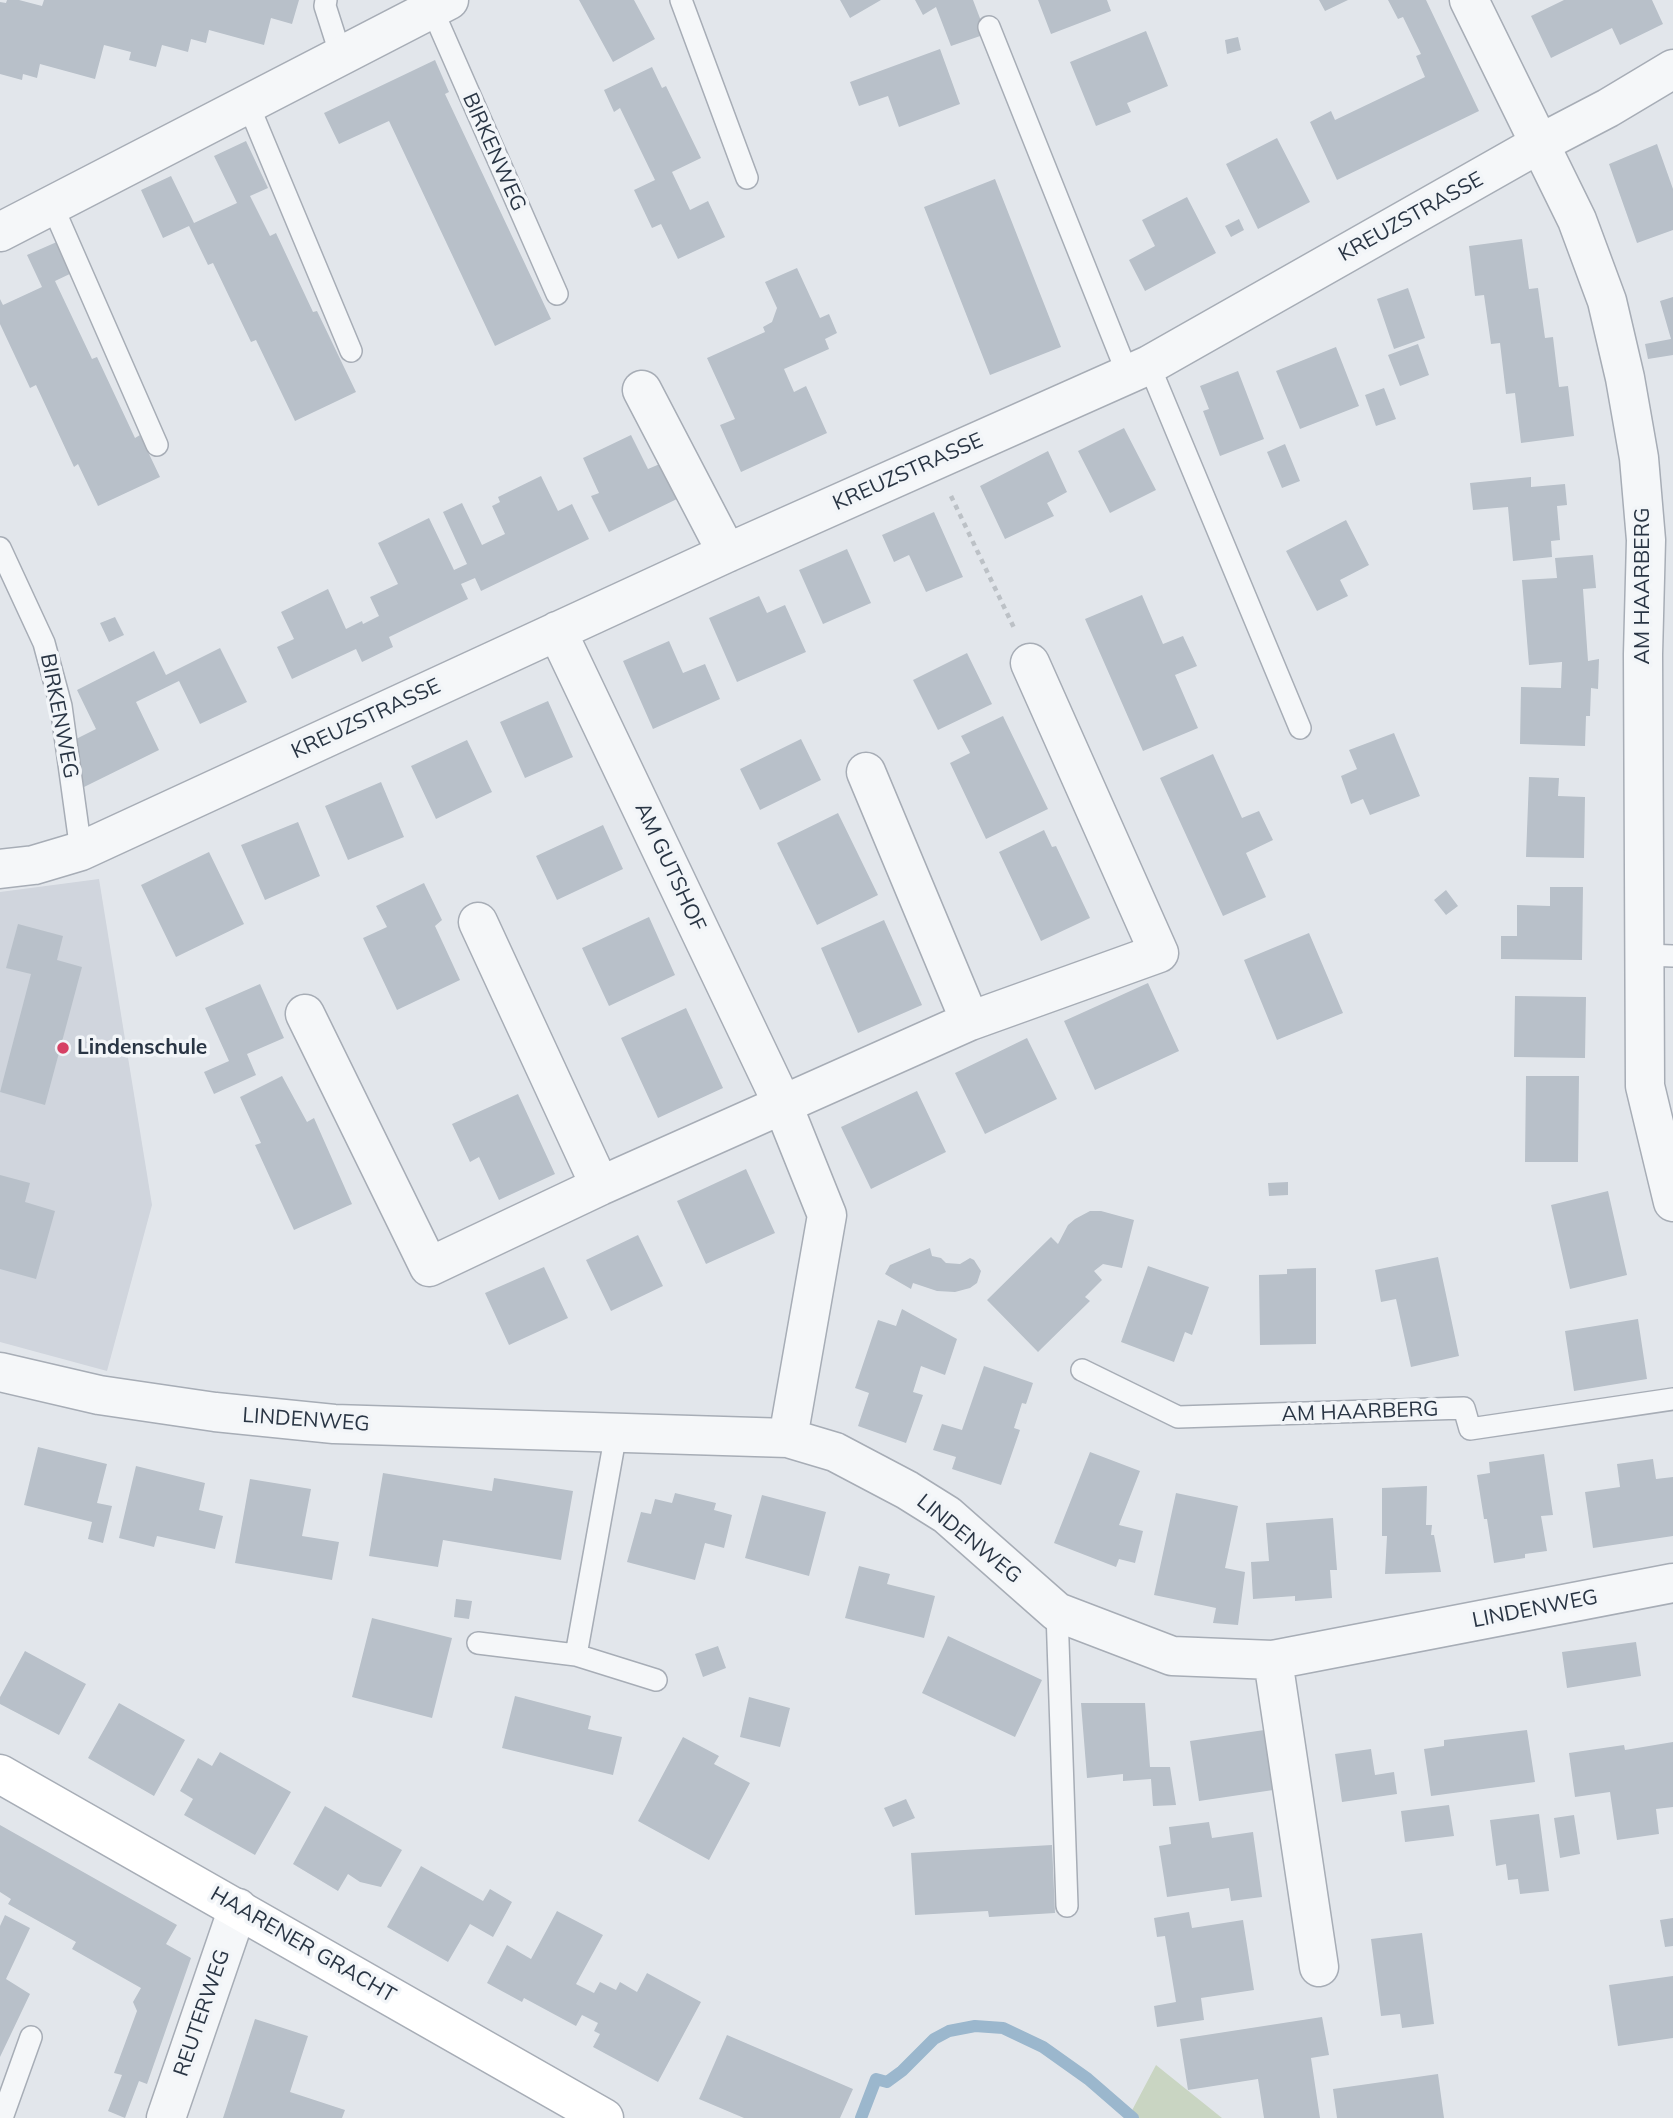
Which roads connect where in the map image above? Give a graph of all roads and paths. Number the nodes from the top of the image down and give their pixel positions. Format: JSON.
{"nodes":[{"id":1,"x":326,"y":0,"type":"edge"},
{"id":2,"x":681,"y":0,"type":"edge"},
{"id":3,"x":1469,"y":0,"type":"edge"},
{"id":4,"x":440,"y":5,"type":"edge"},
{"id":5,"x":989,"y":26,"type":"dead end"},
{"id":6,"x":341,"y":56,"type":"junction"},
{"id":7,"x":1673,"y":69,"type":"edge"},
{"id":8,"x":248,"y":104,"type":"junction"},
{"id":9,"x":1539,"y":144,"type":"junction"},
{"id":10,"x":747,"y":178,"type":"dead end"},
{"id":11,"x":52,"y":205,"type":"junction"},
{"id":12,"x":0,"y":232,"type":"edge"},
{"id":13,"x":557,"y":294,"type":"dead end"},
{"id":14,"x":351,"y":351,"type":"dead end"},
{"id":15,"x":1138,"y":370,"type":"junction"},
{"id":16,"x":642,"y":390,"type":"dead end"},
{"id":17,"x":157,"y":445,"type":"dead end"},
{"id":18,"x":934,"y":461,"type":"junction"},
{"id":19,"x":0,"y":548,"type":"edge"},
{"id":20,"x":727,"y":552,"type":"junction"},
{"id":21,"x":557,"y":631,"type":"junction"},
{"id":22,"x":1658,"y":655,"type":"edge"},
{"id":23,"x":1030,"y":663,"type":"joint"},
{"id":24,"x":1300,"y":727,"type":"dead end"},
{"id":25,"x":866,"y":772,"type":"dead end"},
{"id":26,"x":80,"y":851,"type":"junction"},
{"id":27,"x":0,"y":869,"type":"edge"},
{"id":28,"x":478,"y":922,"type":"dead end"},
{"id":29,"x":1659,"y":956,"type":"edge"},
{"id":30,"x":305,"y":1014,"type":"dead end"},
{"id":31,"x":970,"y":1021,"type":"junction"},
{"id":32,"x":782,"y":1103,"type":"junction"},
{"id":33,"x":600,"y":1186,"type":"junction"},
{"id":34,"x":1673,"y":1202,"type":"edge"},
{"id":35,"x":1082,"y":1370,"type":"dead end"},
{"id":36,"x":0,"y":1372,"type":"edge"},
{"id":37,"x":1673,"y":1399,"type":"edge"},
{"id":38,"x":616,"y":1433,"type":"junction"},
{"id":39,"x":788,"y":1438,"type":"junction"},
{"id":40,"x":1673,"y":1583,"type":"edge"},
{"id":41,"x":1057,"y":1612,"type":"junction"},
{"id":42,"x":478,"y":1643,"type":"dead end"},
{"id":43,"x":576,"y":1655,"type":"junction"},
{"id":44,"x":1273,"y":1660,"type":"junction"},
{"id":45,"x":656,"y":1681,"type":"dead end"},
{"id":46,"x":0,"y":1774,"type":"edge"},
{"id":47,"x":1067,"y":1906,"type":"dead end"},
{"id":48,"x":238,"y":1908,"type":"junction"},
{"id":49,"x":1319,"y":1967,"type":"dead end"},
{"id":50,"x":31,"y":2037,"type":"dead end"},
{"id":51,"x":2,"y":2118,"type":"edge"},
{"id":52,"x":166,"y":2118,"type":"edge"},
{"id":53,"x":604,"y":2118,"type":"edge"}],
"edges":[{"from":1,"to":6,"type":"lane"},
{"from":2,"to":10,"type":"lane"},
{"from":3,"to":9,"type":"street","name":"AM HAARBERG"},
{"from":4,"to":6,"type":"street","name":"BIRKENWEG"},
{"from":4,"to":13,"type":"lane","name":"BIRKENWEG"},
{"from":5,"to":15,"type":"lane"},
{"from":6,"to":8,"type":"street","name":"BIRKENWEG"},
{"from":7,"to":9,"type":"street","name":"KREUZSTRASSE"},
{"from":8,"to":11,"type":"street","name":"BIRKENWEG"},
{"from":8,"to":14,"type":"lane"},
{"from":9,"to":15,"type":"street","name":"KREUZSTRASSE"},
{"from":9,"to":22,"type":"street","name":"AM HAARBERG"},
{"from":11,"to":12,"type":"street","name":"BIRKENWEG"},
{"from":11,"to":17,"type":"lane"},
{"from":15,"to":18,"type":"street","name":"KREUZSTRASSE"},
{"from":15,"to":24,"type":"lane"},
{"from":16,"to":20,"type":"street"},
{"from":18,"to":20,"type":"street","name":"KREUZSTRASSE"},
{"from":18,"to":23,"type":"path"},
{"from":19,"to":26,"type":"lane","name":"BIRKENWEG"},
{"from":20,"to":21,"type":"street","name":"KREUZSTRASSE"},
{"from":21,"to":26,"type":"street","name":"KREUZSTRASSE"},
{"from":21,"to":32,"type":"street","name":"AM GUTSHOF"},
{"from":22,"to":29,"type":"street","name":"AM HAARBERG"},
{"from":23,"to":31,"type":"street"},
{"from":25,"to":31,"type":"street"},
{"from":26,"to":27,"type":"street","name":"KREUZSTRASSE"},
{"from":28,"to":33,"type":"street"},
{"from":29,"to":34,"type":"street","name":"AM HAARBERG"},
{"from":30,"to":33,"type":"street"},
{"from":31,"to":32,"type":"street"},
{"from":32,"to":33,"type":"street"},
{"from":32,"to":39,"type":"street","name":"AM GUTSHOF"},
{"from":35,"to":37,"type":"lane","name":"AM HAARBERG"},
{"from":36,"to":38,"type":"street","name":"LINDENWEG"},
{"from":38,"to":39,"type":"street","name":"LINDENWEG"},
{"from":38,"to":43,"type":"lane"},
{"from":39,"to":41,"type":"street","name":"LINDENWEG"},
{"from":40,"to":44,"type":"street","name":"LINDENWEG"},
{"from":41,"to":44,"type":"street","name":"LINDENWEG"},
{"from":41,"to":47,"type":"lane"},
{"from":42,"to":43,"type":"lane"},
{"from":43,"to":45,"type":"lane"},
{"from":44,"to":49,"type":"street"},
{"from":46,"to":48,"type":"main road","name":"HAARENER GRACHT"},
{"from":48,"to":52,"type":"street","name":"REUTERWEG"},
{"from":48,"to":53,"type":"main road","name":"HAARENER GRACHT"},
{"from":50,"to":51,"type":"lane"}]}
